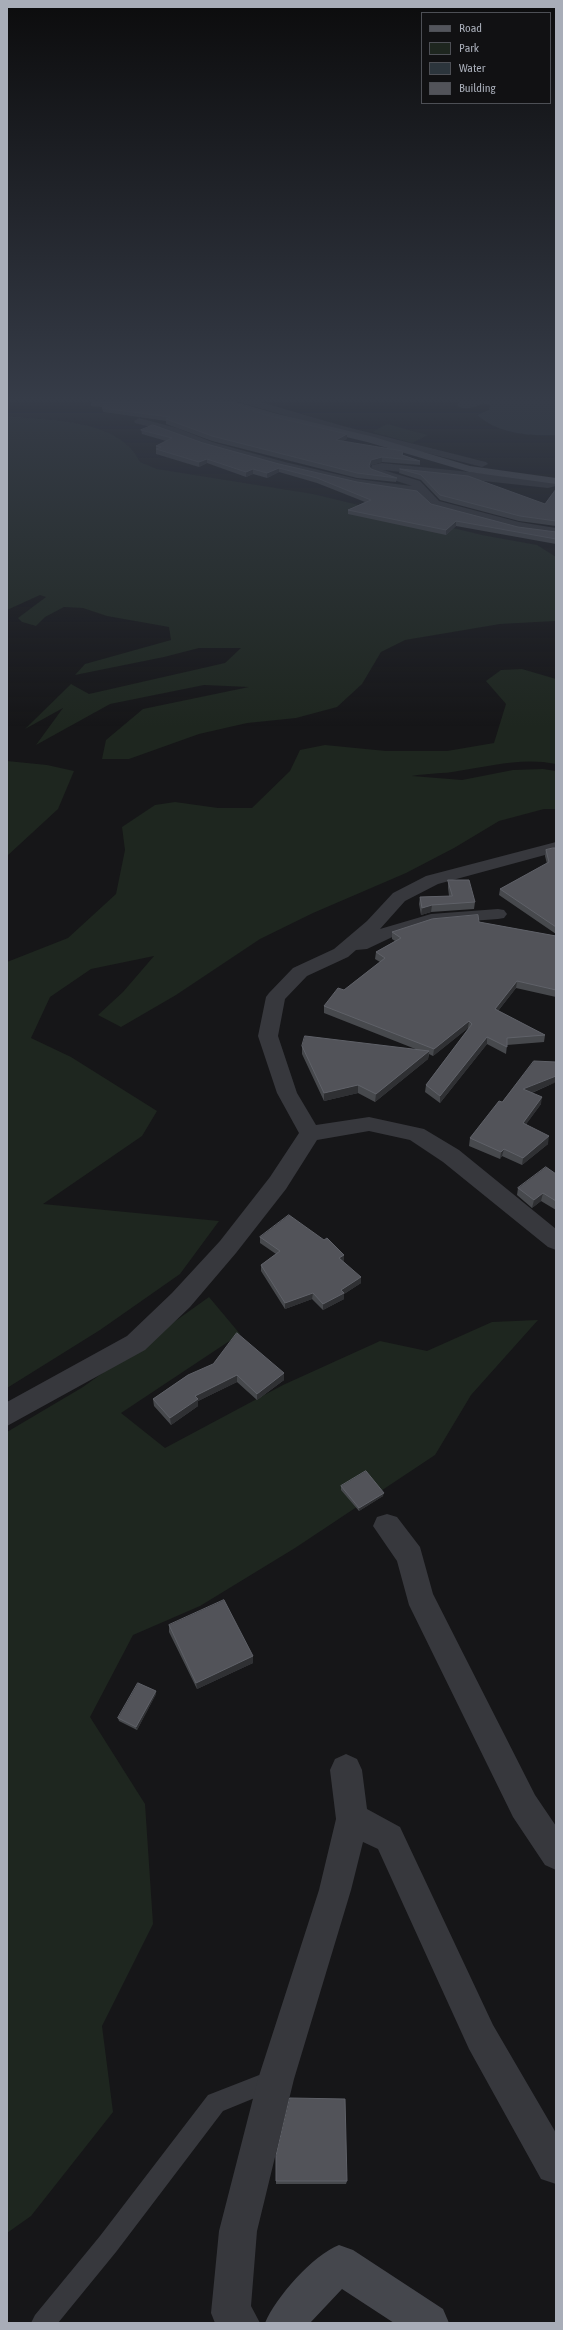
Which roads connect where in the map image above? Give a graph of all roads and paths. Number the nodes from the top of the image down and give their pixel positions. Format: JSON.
{"nodes":[{"id":1,"x":457,"y":510,"type":"edge"},
{"id":2,"x":556,"y":532,"type":"edge"},
{"id":3,"x":556,"y":847,"type":"edge"},
{"id":4,"x":498,"y":914,"type":"dead end"},
{"id":5,"x":341,"y":954,"type":"junction"},
{"id":6,"x":310,"y":1133,"type":"junction"},
{"id":7,"x":556,"y":1241,"type":"edge"},
{"id":8,"x":7,"y":1415,"type":"edge"},
{"id":9,"x":387,"y":1526,"type":"dead end"},
{"id":10,"x":346,"y":1770,"type":"dead end"},
{"id":11,"x":352,"y":1819,"type":"junction"},
{"id":12,"x":556,"y":1854,"type":"edge"},
{"id":13,"x":276,"y":2079,"type":"junction"},
{"id":14,"x":555,"y":2168,"type":"edge"},
{"id":15,"x":43,"y":2323,"type":"edge"},
{"id":16,"x":240,"y":2323,"type":"edge"},
{"id":17,"x":286,"y":2323,"type":"edge"},
{"id":18,"x":430,"y":2323,"type":"edge"}],
"edges":[{"from":1,"to":2,"type":"street"},
{"from":3,"to":5,"type":"street"},
{"from":4,"to":5,"type":"street"},
{"from":5,"to":6,"type":"street"},
{"from":6,"to":7,"type":"street"},
{"from":6,"to":8,"type":"street"},
{"from":9,"to":12,"type":"street"},
{"from":10,"to":11,"type":"street"},
{"from":11,"to":13,"type":"street"},
{"from":11,"to":14,"type":"street"},
{"from":13,"to":15,"type":"lane"},
{"from":13,"to":16,"type":"street"},
{"from":17,"to":18,"type":"street"}]}
